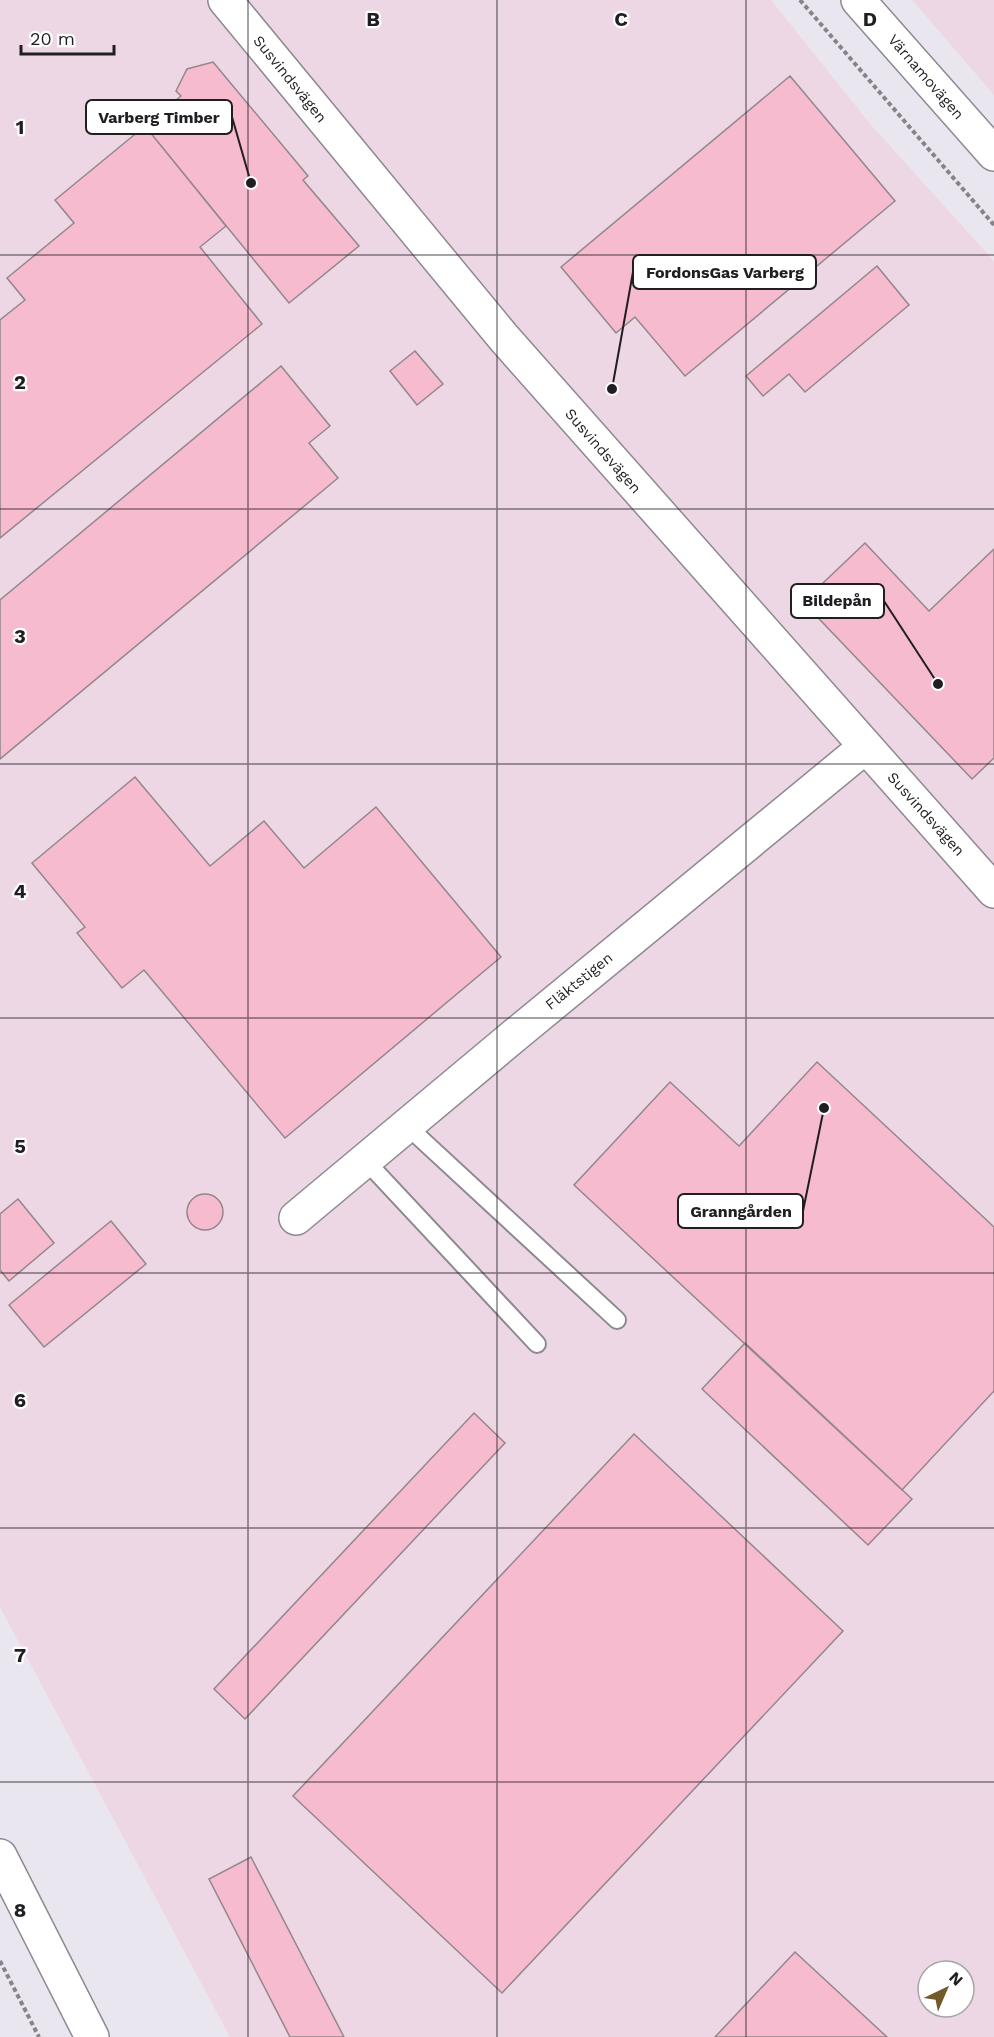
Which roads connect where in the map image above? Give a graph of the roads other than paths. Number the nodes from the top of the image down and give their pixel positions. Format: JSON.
{"nodes":[{"id":1,"x":225,"y":0,"type":"edge"},
{"id":2,"x":858,"y":0,"type":"edge"},
{"id":3,"x":994,"y":154,"type":"edge"},
{"id":4,"x":865,"y":747,"type":"junction"},
{"id":5,"x":994,"y":891,"type":"edge"},
{"id":6,"x":406,"y":1125,"type":"junction"},
{"id":7,"x":365,"y":1160,"type":"junction"},
{"id":8,"x":296,"y":1218,"type":"dead end"},
{"id":9,"x":617,"y":1320,"type":"dead end"},
{"id":10,"x":537,"y":1344,"type":"dead end"},
{"id":11,"x":0,"y":1856,"type":"edge"},
{"id":12,"x":92,"y":2037,"type":"edge"}],
"edges":[{"from":1,"to":4,"type":"street","name":"Susvindsvägen"},
{"from":2,"to":3,"type":"street","name":"Värnamovägen"},
{"from":4,"to":5,"type":"street","name":"Susvindsvägen"},
{"from":4,"to":6,"type":"street","name":"Fläktstigen"},
{"from":6,"to":7,"type":"street","name":"Fläktstigen"},
{"from":6,"to":9,"type":"lane"},
{"from":7,"to":8,"type":"street","name":"Fläktstigen"},
{"from":7,"to":10,"type":"lane"},
{"from":11,"to":12,"type":"street"}]}
